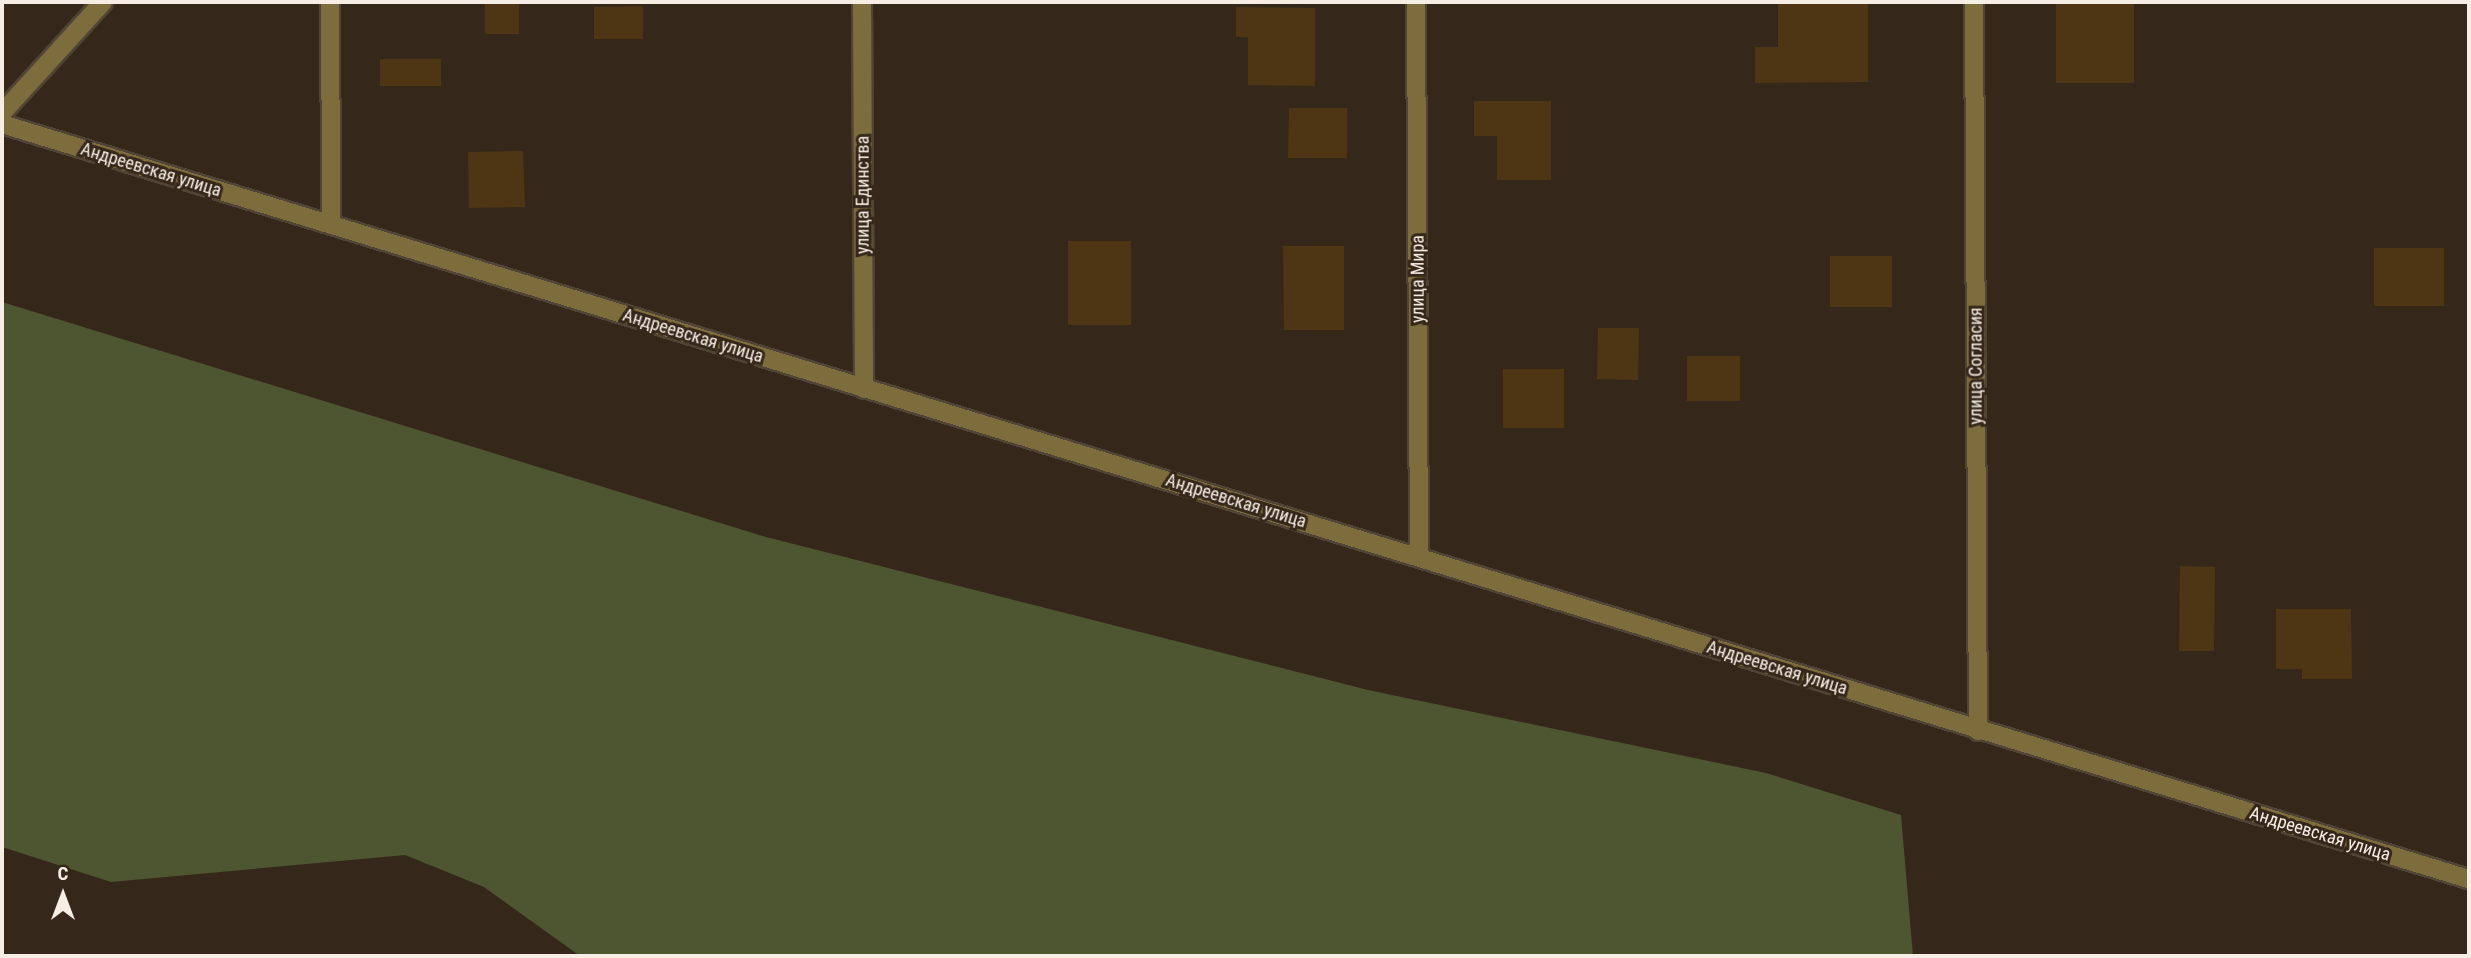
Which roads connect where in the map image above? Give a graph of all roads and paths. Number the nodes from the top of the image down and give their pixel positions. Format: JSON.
{"nodes":[{"id":1,"x":103,"y":2,"type":"edge"},
{"id":2,"x":330,"y":2,"type":"edge"},
{"id":3,"x":862,"y":2,"type":"edge"},
{"id":4,"x":1416,"y":2,"type":"edge"},
{"id":5,"x":1974,"y":2,"type":"edge"},
{"id":6,"x":2,"y":113,"type":"edge"},
{"id":7,"x":2,"y":124,"type":"edge"},
{"id":8,"x":331,"y":225,"type":"junction"},
{"id":9,"x":864,"y":389,"type":"junction"},
{"id":10,"x":1419,"y":556,"type":"junction"},
{"id":11,"x":1978,"y":731,"type":"junction"},
{"id":12,"x":2469,"y":879,"type":"edge"}],
"edges":[{"from":1,"to":6,"type":"street"},
{"from":2,"to":8,"type":"street"},
{"from":3,"to":9,"type":"street","name":"улица Единства"},
{"from":4,"to":10,"type":"street","name":"улица Мира"},
{"from":5,"to":11,"type":"street","name":"улица Согласия"},
{"from":7,"to":8,"type":"street","name":"Андреевская улица"},
{"from":8,"to":9,"type":"street","name":"Андреевская улица"},
{"from":9,"to":10,"type":"street","name":"Андреевская улица"},
{"from":10,"to":11,"type":"street","name":"Андреевская улица"},
{"from":11,"to":12,"type":"street","name":"Андреевская улица"}]}
